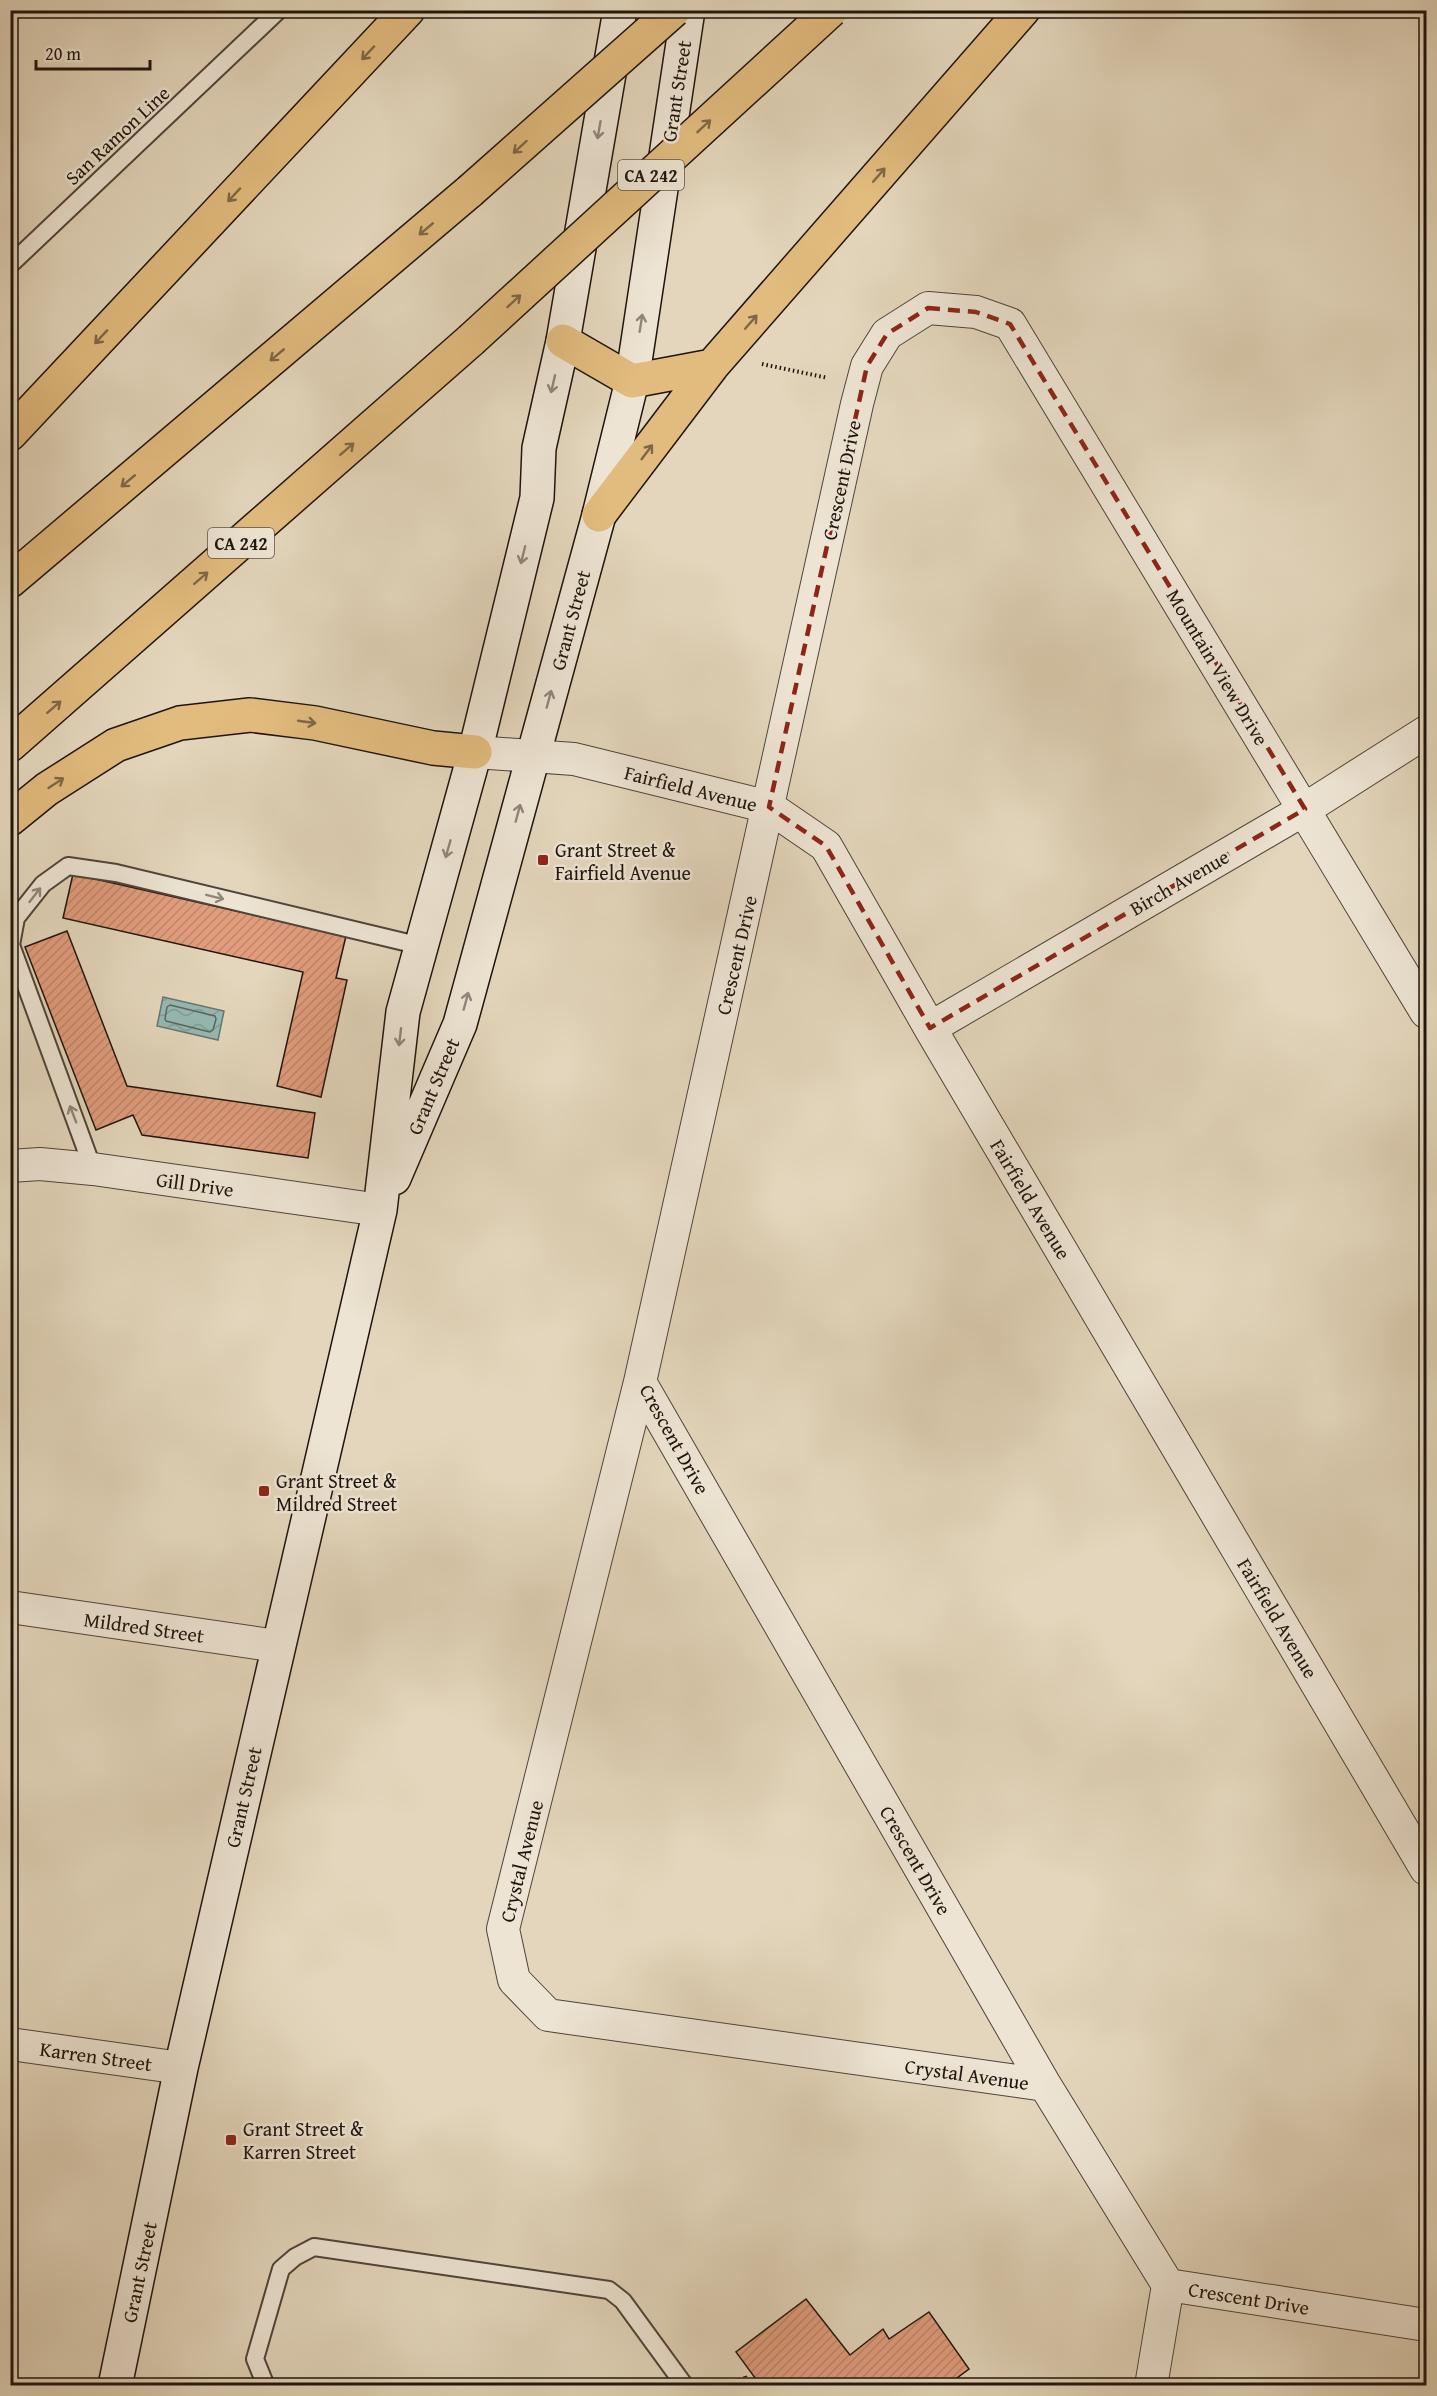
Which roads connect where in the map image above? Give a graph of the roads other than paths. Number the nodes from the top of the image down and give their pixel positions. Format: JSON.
{"nodes":[{"id":1,"x":279,"y":10,"type":"edge"},
{"id":2,"x":408,"y":10,"type":"edge"},
{"id":3,"x":620,"y":10,"type":"edge"},
{"id":4,"x":674,"y":10,"type":"edge"},
{"id":5,"x":688,"y":10,"type":"edge"},
{"id":6,"x":831,"y":10,"type":"edge"},
{"id":7,"x":1023,"y":10,"type":"edge"},
{"id":8,"x":10,"y":265,"type":"edge"},
{"id":9,"x":1010,"y":324,"type":"joint"},
{"id":10,"x":563,"y":341,"type":"junction"},
{"id":11,"x":721,"y":356,"type":"junction"},
{"id":12,"x":632,"y":381,"type":"junction"},
{"id":13,"x":10,"y":434,"type":"edge"},
{"id":14,"x":598,"y":515,"type":"junction"},
{"id":15,"x":10,"y":581,"type":"edge"},
{"id":16,"x":1426,"y":732,"type":"edge"},
{"id":17,"x":10,"y":745,"type":"edge"},
{"id":18,"x":475,"y":752,"type":"junction"},
{"id":19,"x":533,"y":756,"type":"junction"},
{"id":20,"x":768,"y":807,"type":"junction"},
{"id":21,"x":1305,"y":809,"type":"junction"},
{"id":22,"x":10,"y":819,"type":"edge"},
{"id":23,"x":421,"y":946,"type":"junction"},
{"id":24,"x":1426,"y":1012,"type":"edge"},
{"id":25,"x":930,"y":1028,"type":"junction"},
{"id":26,"x":10,"y":1166,"type":"edge"},
{"id":27,"x":93,"y":1169,"type":"junction"},
{"id":28,"x":380,"y":1210,"type":"junction"},
{"id":29,"x":640,"y":1382,"type":"junction"},
{"id":30,"x":10,"y":1608,"type":"edge"},
{"id":31,"x":277,"y":1646,"type":"junction"},
{"id":32,"x":1426,"y":1869,"type":"edge"},
{"id":33,"x":10,"y":2044,"type":"edge"},
{"id":34,"x":181,"y":2068,"type":"junction"},
{"id":35,"x":1045,"y":2085,"type":"junction"},
{"id":36,"x":1168,"y":2285,"type":"junction"},
{"id":37,"x":1426,"y":2325,"type":"edge"},
{"id":38,"x":115,"y":2385,"type":"edge"},
{"id":39,"x":266,"y":2385,"type":"edge"},
{"id":40,"x":685,"y":2385,"type":"edge"},
{"id":41,"x":1151,"y":2385,"type":"edge"}],
"edges":[{"from":1,"to":8,"type":"lane","name":"San Ramon Line"},
{"from":2,"to":13,"type":"highway","one_way":true},
{"from":3,"to":10,"type":"street","name":"Grant Street","one_way":true},
{"from":4,"to":15,"type":"highway","one_way":true,"bridge":true},
{"from":12,"to":5,"type":"street","name":"Grant Street","one_way":true},
{"from":17,"to":6,"type":"highway","number":"CA 242","one_way":true,"bridge":true},
{"from":11,"to":7,"type":"highway","one_way":true},
{"from":9,"to":20,"type":"street","name":"Crescent Drive"},
{"from":9,"to":21,"type":"street","name":"Mountain View Drive"},
{"from":10,"to":12,"type":"highway"},
{"from":10,"to":18,"type":"street","name":"Grant Street","one_way":true},
{"from":11,"to":12,"type":"highway"},
{"from":14,"to":11,"type":"highway","one_way":true},
{"from":12,"to":14,"type":"street","name":"Grant Street"},
{"from":19,"to":14,"type":"street","name":"Grant Street","one_way":true},
{"from":16,"to":21,"type":"street","name":"Birch Avenue"},
{"from":18,"to":19,"type":"street","name":"Fairfield Avenue"},
{"from":22,"to":18,"type":"highway","one_way":true},
{"from":18,"to":23,"type":"street","name":"Grant Street","one_way":true},
{"from":19,"to":20,"type":"street","name":"Fairfield Avenue"},
{"from":28,"to":19,"type":"street","name":"Grant Street","one_way":true},
{"from":20,"to":25,"type":"street","name":"Fairfield Avenue"},
{"from":20,"to":29,"type":"street","name":"Crescent Drive"},
{"from":21,"to":24,"type":"street","name":"Mountain View Drive"},
{"from":21,"to":25,"type":"street","name":"Birch Avenue"},
{"from":27,"to":23,"type":"lane","one_way":true},
{"from":23,"to":28,"type":"street","name":"Grant Street","one_way":true},
{"from":25,"to":32,"type":"street","name":"Fairfield Avenue"},
{"from":26,"to":27,"type":"street","name":"Gill Drive"},
{"from":27,"to":28,"type":"street","name":"Gill Drive"},
{"from":28,"to":31,"type":"street","name":"Grant Street"},
{"from":29,"to":35,"type":"street","name":"Crescent Drive"},
{"from":29,"to":35,"type":"street","name":"Crystal Avenue"},
{"from":30,"to":31,"type":"street","name":"Mildred Street"},
{"from":31,"to":34,"type":"street","name":"Grant Street"},
{"from":33,"to":34,"type":"street","name":"Karren Street"},
{"from":34,"to":38,"type":"street","name":"Grant Street"},
{"from":35,"to":36,"type":"street","name":"Crescent Drive"},
{"from":36,"to":37,"type":"street","name":"Crescent Drive"},
{"from":36,"to":41,"type":"street"},
{"from":39,"to":40,"type":"lane"}]}
